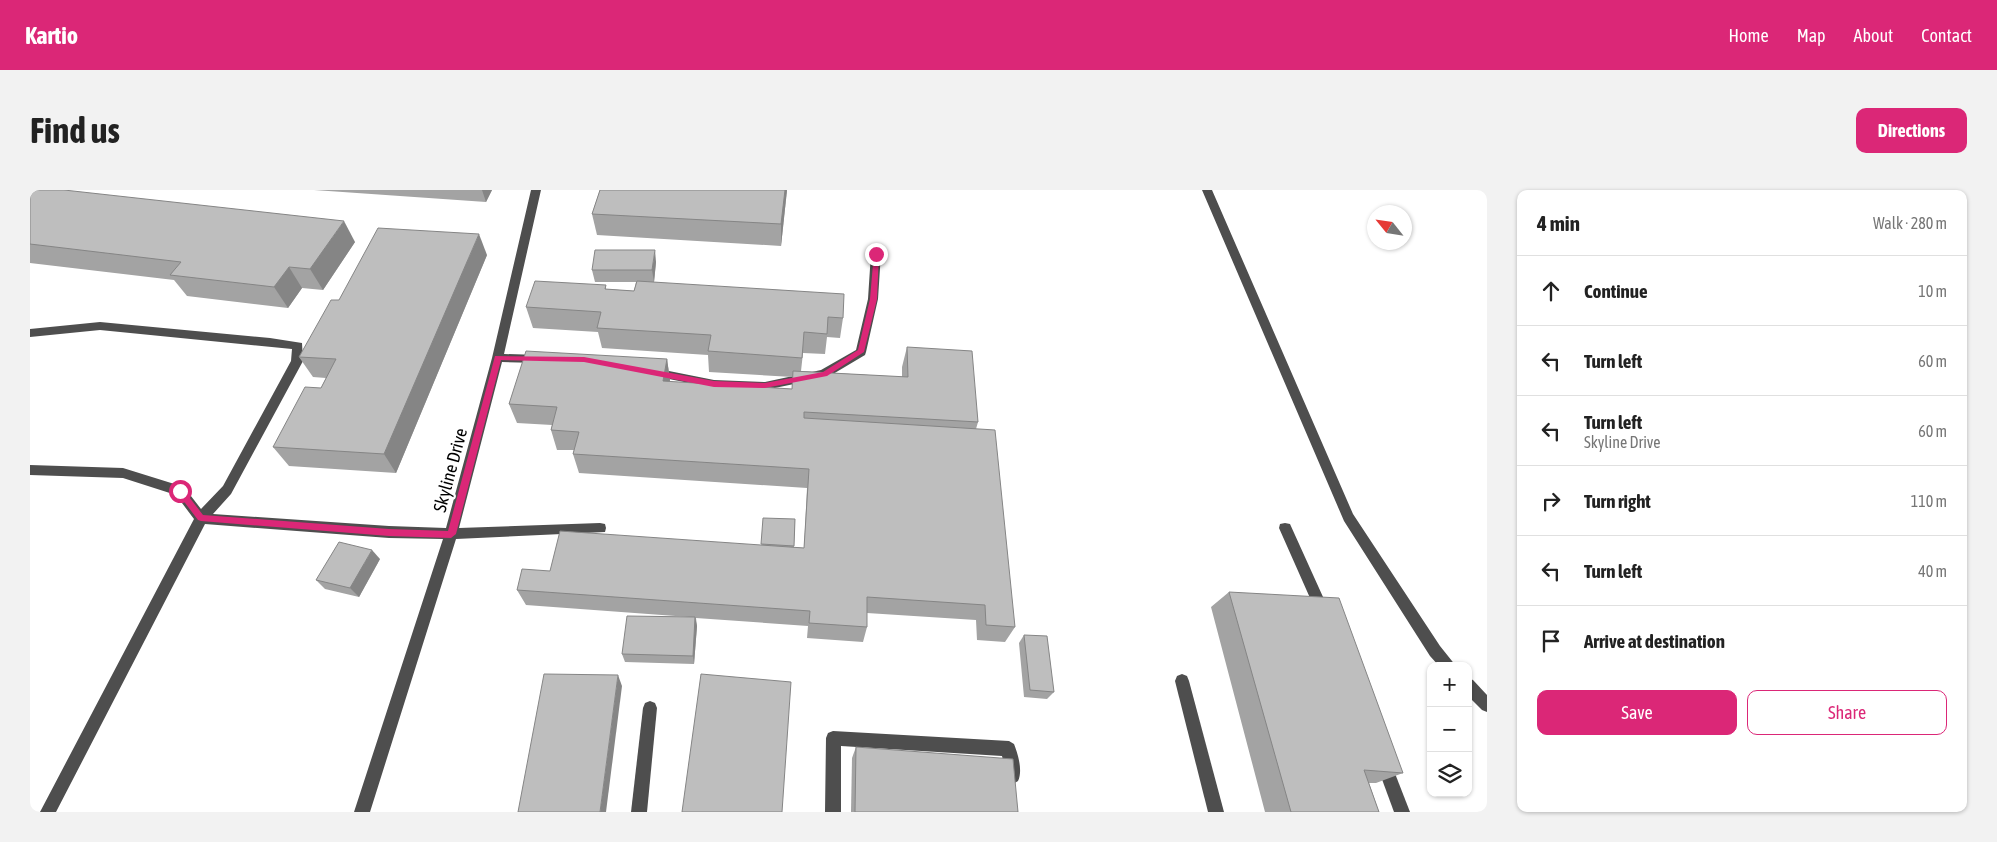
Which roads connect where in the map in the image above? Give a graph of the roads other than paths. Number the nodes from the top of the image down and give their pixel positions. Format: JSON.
{"nodes":[{"id":1,"x":536,"y":190,"type":"edge"},
{"id":2,"x":1207,"y":190,"type":"edge"},
{"id":3,"x":876,"y":254,"type":"dead end"},
{"id":4,"x":30,"y":333,"type":"edge"},
{"id":5,"x":498,"y":358,"type":"junction"},
{"id":6,"x":555,"y":359,"type":"edge"},
{"id":7,"x":641,"y":370,"type":"edge"},
{"id":8,"x":30,"y":470,"type":"edge"},
{"id":9,"x":201,"y":518,"type":"junction"},
{"id":10,"x":600,"y":528,"type":"dead end"},
{"id":11,"x":1284,"y":528,"type":"dead end"},
{"id":12,"x":451,"y":534,"type":"junction"},
{"id":13,"x":1329,"y":625,"type":"edge"},
{"id":14,"x":1445,"y":662,"type":"edge"},
{"id":15,"x":1182,"y":681,"type":"dead end"},
{"id":16,"x":1472,"y":690,"type":"edge"},
{"id":17,"x":1487,"y":705,"type":"edge"},
{"id":18,"x":650,"y":708,"type":"dead end"},
{"id":19,"x":1379,"y":750,"type":"edge"},
{"id":20,"x":1015,"y":794,"type":"edge"},
{"id":21,"x":48,"y":812,"type":"edge"},
{"id":22,"x":362,"y":812,"type":"edge"},
{"id":23,"x":639,"y":812,"type":"edge"},
{"id":24,"x":833,"y":812,"type":"edge"},
{"id":25,"x":1216,"y":812,"type":"edge"},
{"id":26,"x":1402,"y":812,"type":"edge"}],
"edges":[{"from":1,"to":5,"type":"street","name":"Skyline Drive"},
{"from":2,"to":14,"type":"street"},
{"from":3,"to":7,"type":"street"},
{"from":4,"to":9,"type":"street"},
{"from":5,"to":6,"type":"street"},
{"from":5,"to":12,"type":"street","name":"Skyline Drive"},
{"from":8,"to":9,"type":"street"},
{"from":9,"to":12,"type":"street"},
{"from":9,"to":21,"type":"street"},
{"from":10,"to":12,"type":"street"},
{"from":11,"to":13,"type":"street"},
{"from":12,"to":22,"type":"street","name":"Skyline Drive"},
{"from":15,"to":25,"type":"street"},
{"from":16,"to":17,"type":"street"},
{"from":18,"to":23,"type":"street"},
{"from":19,"to":26,"type":"street"},
{"from":20,"to":24,"type":"street"}]}
